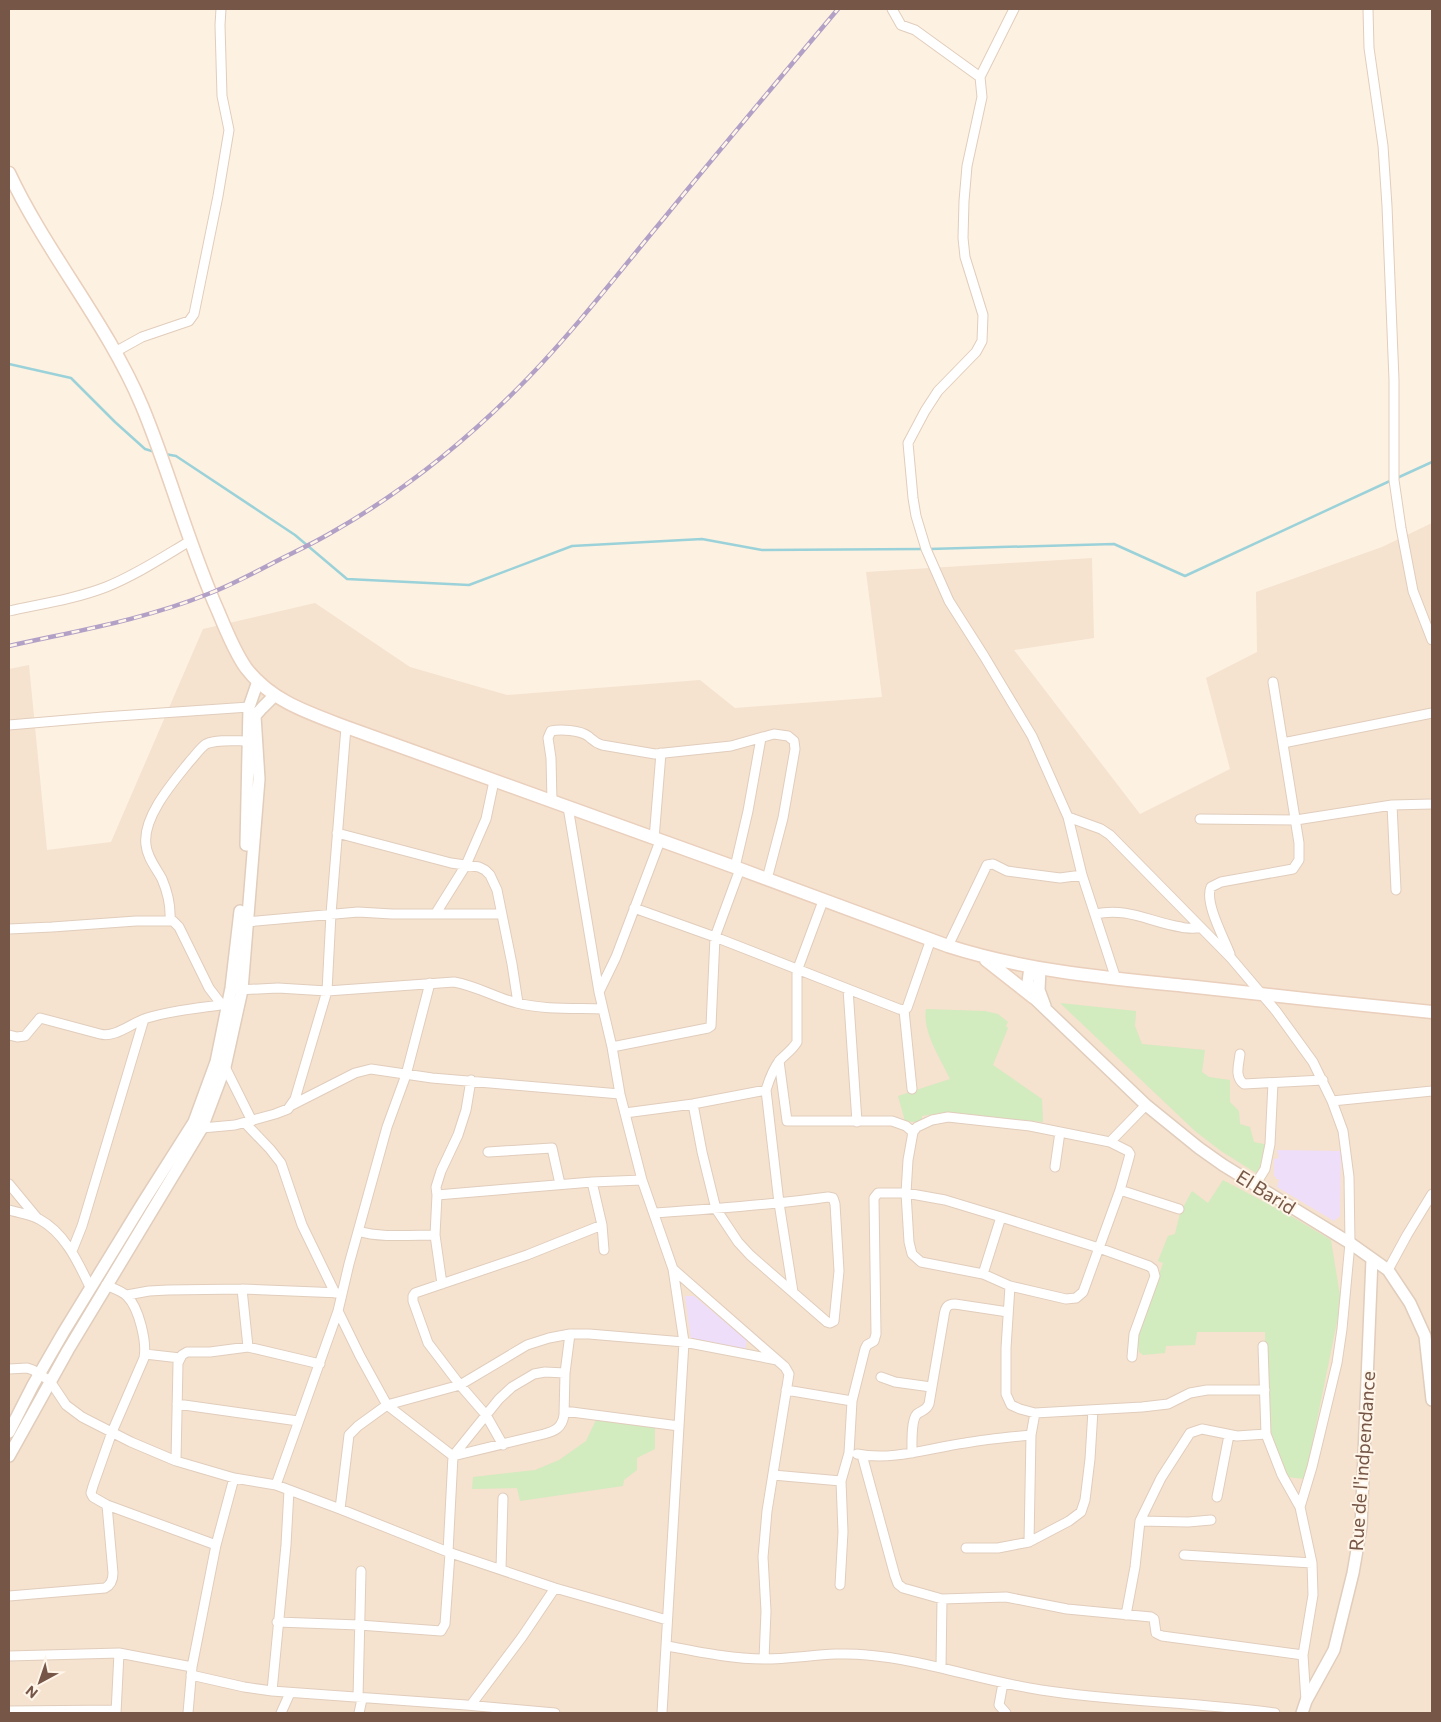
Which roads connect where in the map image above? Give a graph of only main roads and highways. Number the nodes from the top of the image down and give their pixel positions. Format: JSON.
{"nodes":[{"id":1,"x":9,"y":174,"type":"edge"},
{"id":2,"x":982,"y":957,"type":"junction"},
{"id":3,"x":1033,"y":996,"type":"road end"},
{"id":4,"x":1432,"y":1012,"type":"edge"}],
"edges":[{"from":1,"to":2,"type":"main road"},
{"from":2,"to":3,"type":"main road"},
{"from":2,"to":4,"type":"main road"}]}
